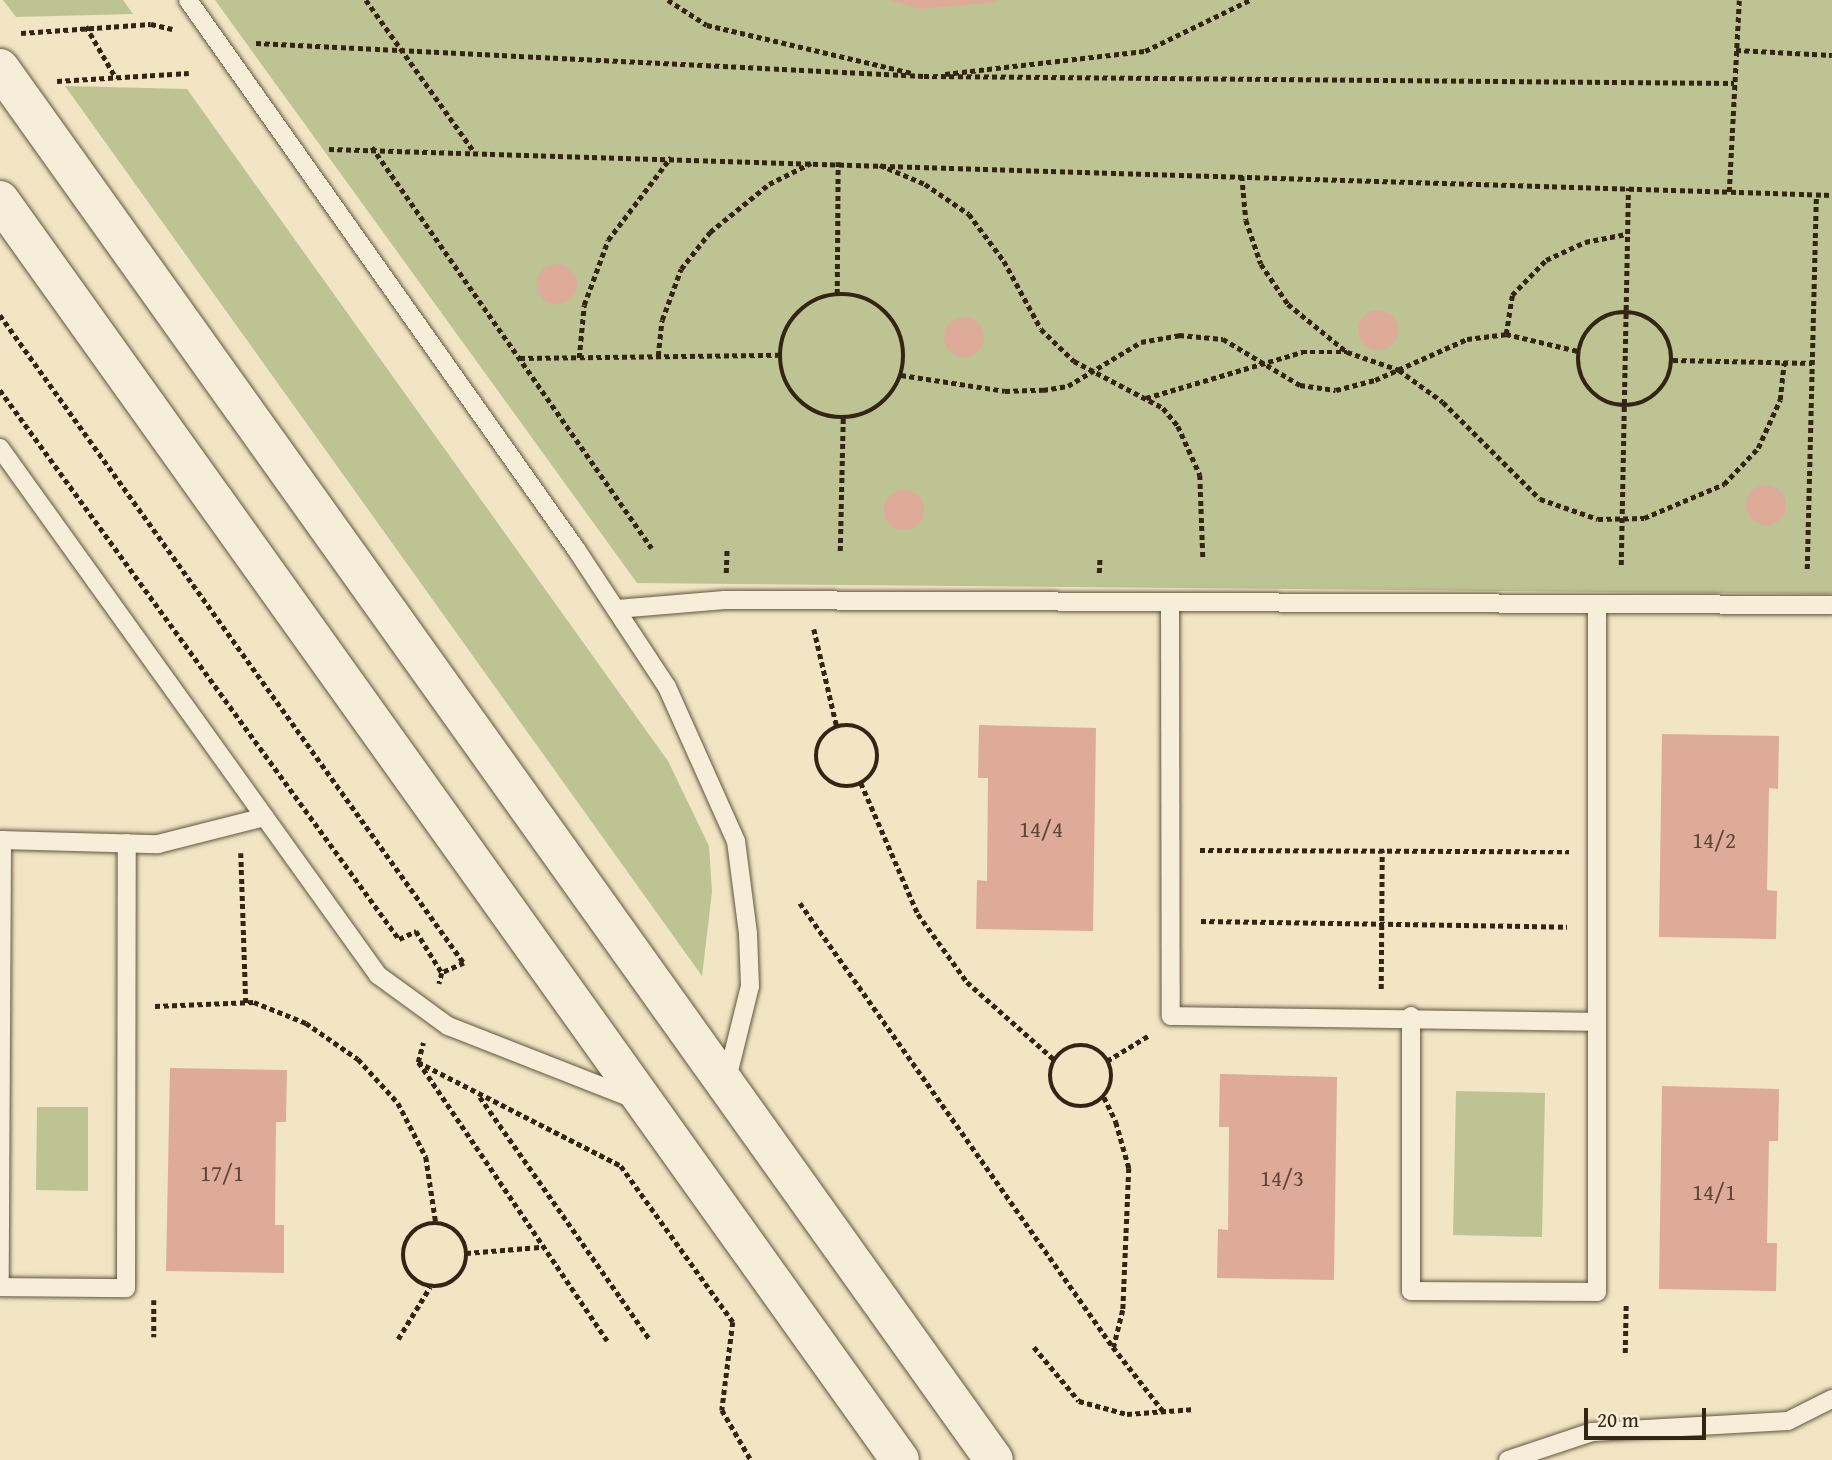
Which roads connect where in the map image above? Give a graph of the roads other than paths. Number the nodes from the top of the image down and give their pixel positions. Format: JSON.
{"nodes":[{"id":1,"x":188,"y":0,"type":"edge"},
{"id":2,"x":8,"y":62,"type":"edge"},
{"id":3,"x":0,"y":200,"type":"edge"},
{"id":4,"x":0,"y":448,"type":"edge"},
{"id":5,"x":1170,"y":602,"type":"junction"},
{"id":6,"x":1597,"y":604,"type":"junction"},
{"id":7,"x":1832,"y":605,"type":"edge"},
{"id":8,"x":617,"y":609,"type":"junction"},
{"id":9,"x":265,"y":817,"type":"junction"},
{"id":10,"x":1,"y":840,"type":"edge"},
{"id":11,"x":128,"y":843,"type":"junction"},
{"id":12,"x":1411,"y":1016,"type":"junction"},
{"id":13,"x":1597,"y":1022,"type":"junction"},
{"id":14,"x":726,"y":1083,"type":"junction"},
{"id":15,"x":645,"y":1103,"type":"junction"},
{"id":16,"x":1832,"y":1399,"type":"edge"},
{"id":17,"x":900,"y":1460,"type":"edge"},
{"id":18,"x":993,"y":1460,"type":"edge"},
{"id":19,"x":1508,"y":1460,"type":"edge"}],
"edges":[{"from":1,"to":8,"type":"lane"},
{"from":2,"to":14,"type":"main road"},
{"from":3,"to":15,"type":"main road"},
{"from":4,"to":9,"type":"lane"},
{"from":5,"to":6,"type":"lane"},
{"from":5,"to":8,"type":"lane"},
{"from":5,"to":12,"type":"lane"},
{"from":6,"to":7,"type":"lane"},
{"from":6,"to":13,"type":"lane"},
{"from":8,"to":14,"type":"lane"},
{"from":9,"to":11,"type":"lane"},
{"from":9,"to":15,"type":"lane"},
{"from":10,"to":11,"type":"lane"},
{"from":10,"to":11,"type":"lane"},
{"from":12,"to":13,"type":"lane"},
{"from":12,"to":13,"type":"lane"},
{"from":14,"to":18,"type":"main road"},
{"from":15,"to":17,"type":"main road"},
{"from":16,"to":19,"type":"lane"}]}
